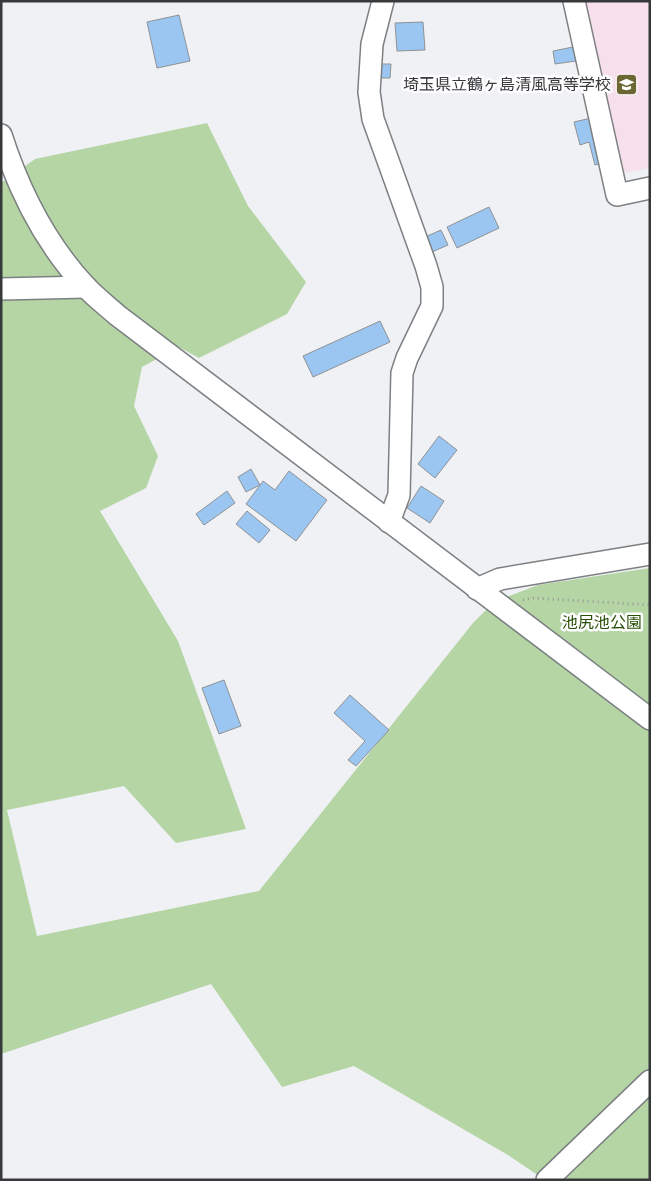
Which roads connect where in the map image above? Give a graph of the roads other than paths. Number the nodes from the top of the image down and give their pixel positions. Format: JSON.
{"nodes":[{"id":1,"x":383,"y":1,"type":"edge"},
{"id":2,"x":574,"y":1,"type":"edge"},
{"id":3,"x":1,"y":135,"type":"edge"},
{"id":4,"x":650,"y":188,"type":"edge"},
{"id":5,"x":86,"y":287,"type":"junction"},
{"id":6,"x":1,"y":289,"type":"edge"},
{"id":7,"x":389,"y":522,"type":"junction"},
{"id":8,"x":650,"y":554,"type":"edge"},
{"id":9,"x":477,"y":589,"type":"junction"},
{"id":10,"x":650,"y":719,"type":"edge"},
{"id":11,"x":650,"y":1081,"type":"edge"},
{"id":12,"x":547,"y":1180,"type":"edge"}],
"edges":[{"from":1,"to":7,"type":"street"},
{"from":2,"to":4,"type":"street"},
{"from":3,"to":5,"type":"street"},
{"from":5,"to":6,"type":"street"},
{"from":5,"to":7,"type":"street"},
{"from":7,"to":9,"type":"street"},
{"from":8,"to":9,"type":"street"},
{"from":9,"to":10,"type":"street"},
{"from":11,"to":12,"type":"street"}]}
